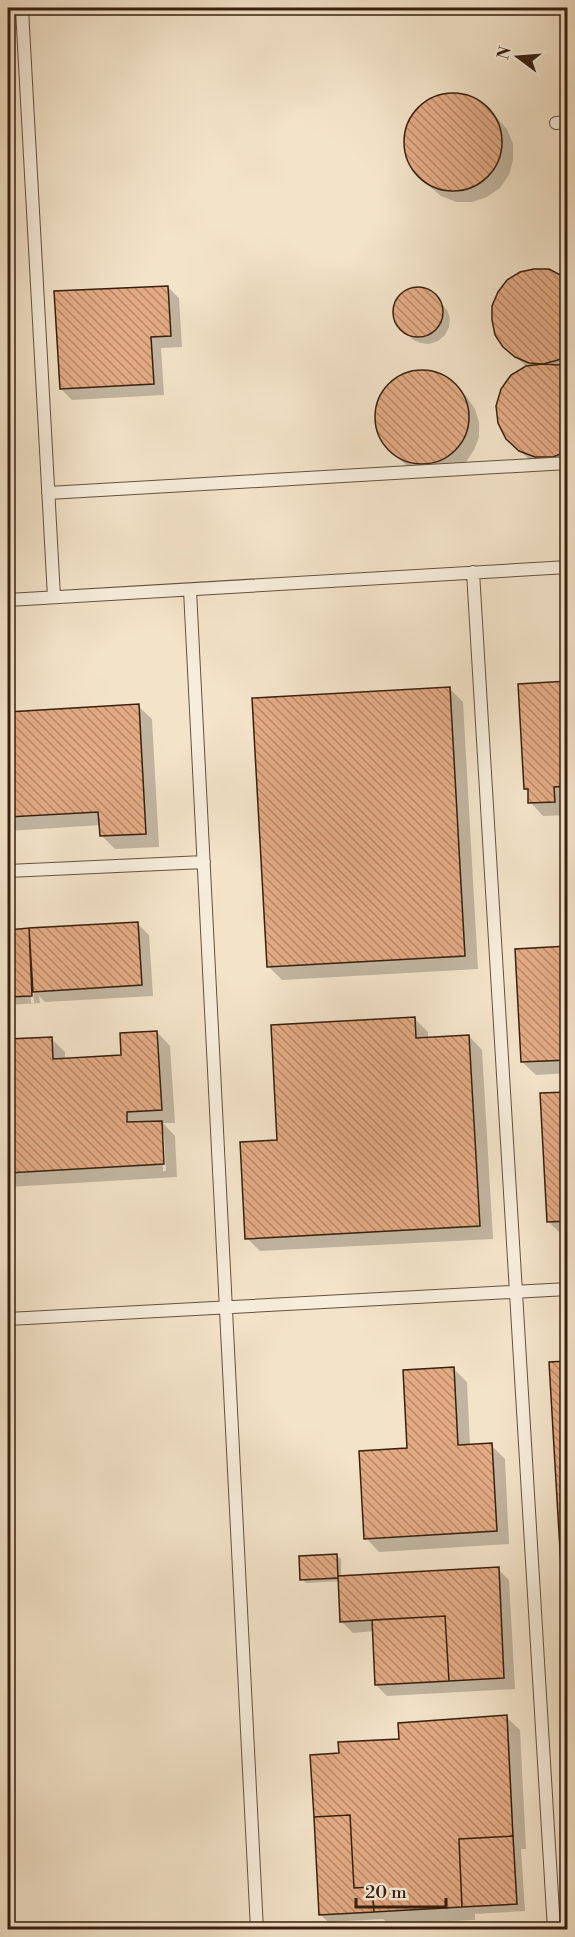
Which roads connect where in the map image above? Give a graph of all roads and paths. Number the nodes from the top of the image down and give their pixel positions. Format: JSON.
{"nodes":[{"id":1,"x":8,"y":10,"type":"edge"},
{"id":2,"x":567,"y":463,"type":"edge"},
{"id":3,"x":48,"y":493,"type":"junction"},
{"id":4,"x":567,"y":567,"type":"edge"},
{"id":5,"x":473,"y":572,"type":"junction"},
{"id":6,"x":190,"y":590,"type":"junction"},
{"id":7,"x":54,"y":597,"type":"junction"},
{"id":8,"x":8,"y":600,"type":"edge"},
{"id":9,"x":204,"y":862,"type":"junction"},
{"id":10,"x":8,"y":871,"type":"edge"},
{"id":11,"x":567,"y":1289,"type":"edge"},
{"id":12,"x":515,"y":1292,"type":"junction"},
{"id":13,"x":225,"y":1307,"type":"junction"},
{"id":14,"x":8,"y":1319,"type":"edge"},
{"id":15,"x":257,"y":1929,"type":"edge"},
{"id":16,"x":554,"y":1929,"type":"edge"}],
"edges":[{"from":1,"to":3,"type":"lane"},
{"from":2,"to":3,"type":"lane"},
{"from":3,"to":7,"type":"lane"},
{"from":4,"to":5,"type":"lane"},
{"from":5,"to":6,"type":"lane"},
{"from":5,"to":12,"type":"lane"},
{"from":6,"to":7,"type":"lane"},
{"from":6,"to":9,"type":"lane"},
{"from":7,"to":8,"type":"lane"},
{"from":9,"to":10,"type":"lane"},
{"from":9,"to":13,"type":"lane"},
{"from":11,"to":12,"type":"lane"},
{"from":12,"to":13,"type":"lane"},
{"from":12,"to":16,"type":"lane"},
{"from":13,"to":14,"type":"lane"},
{"from":13,"to":15,"type":"lane"}]}
